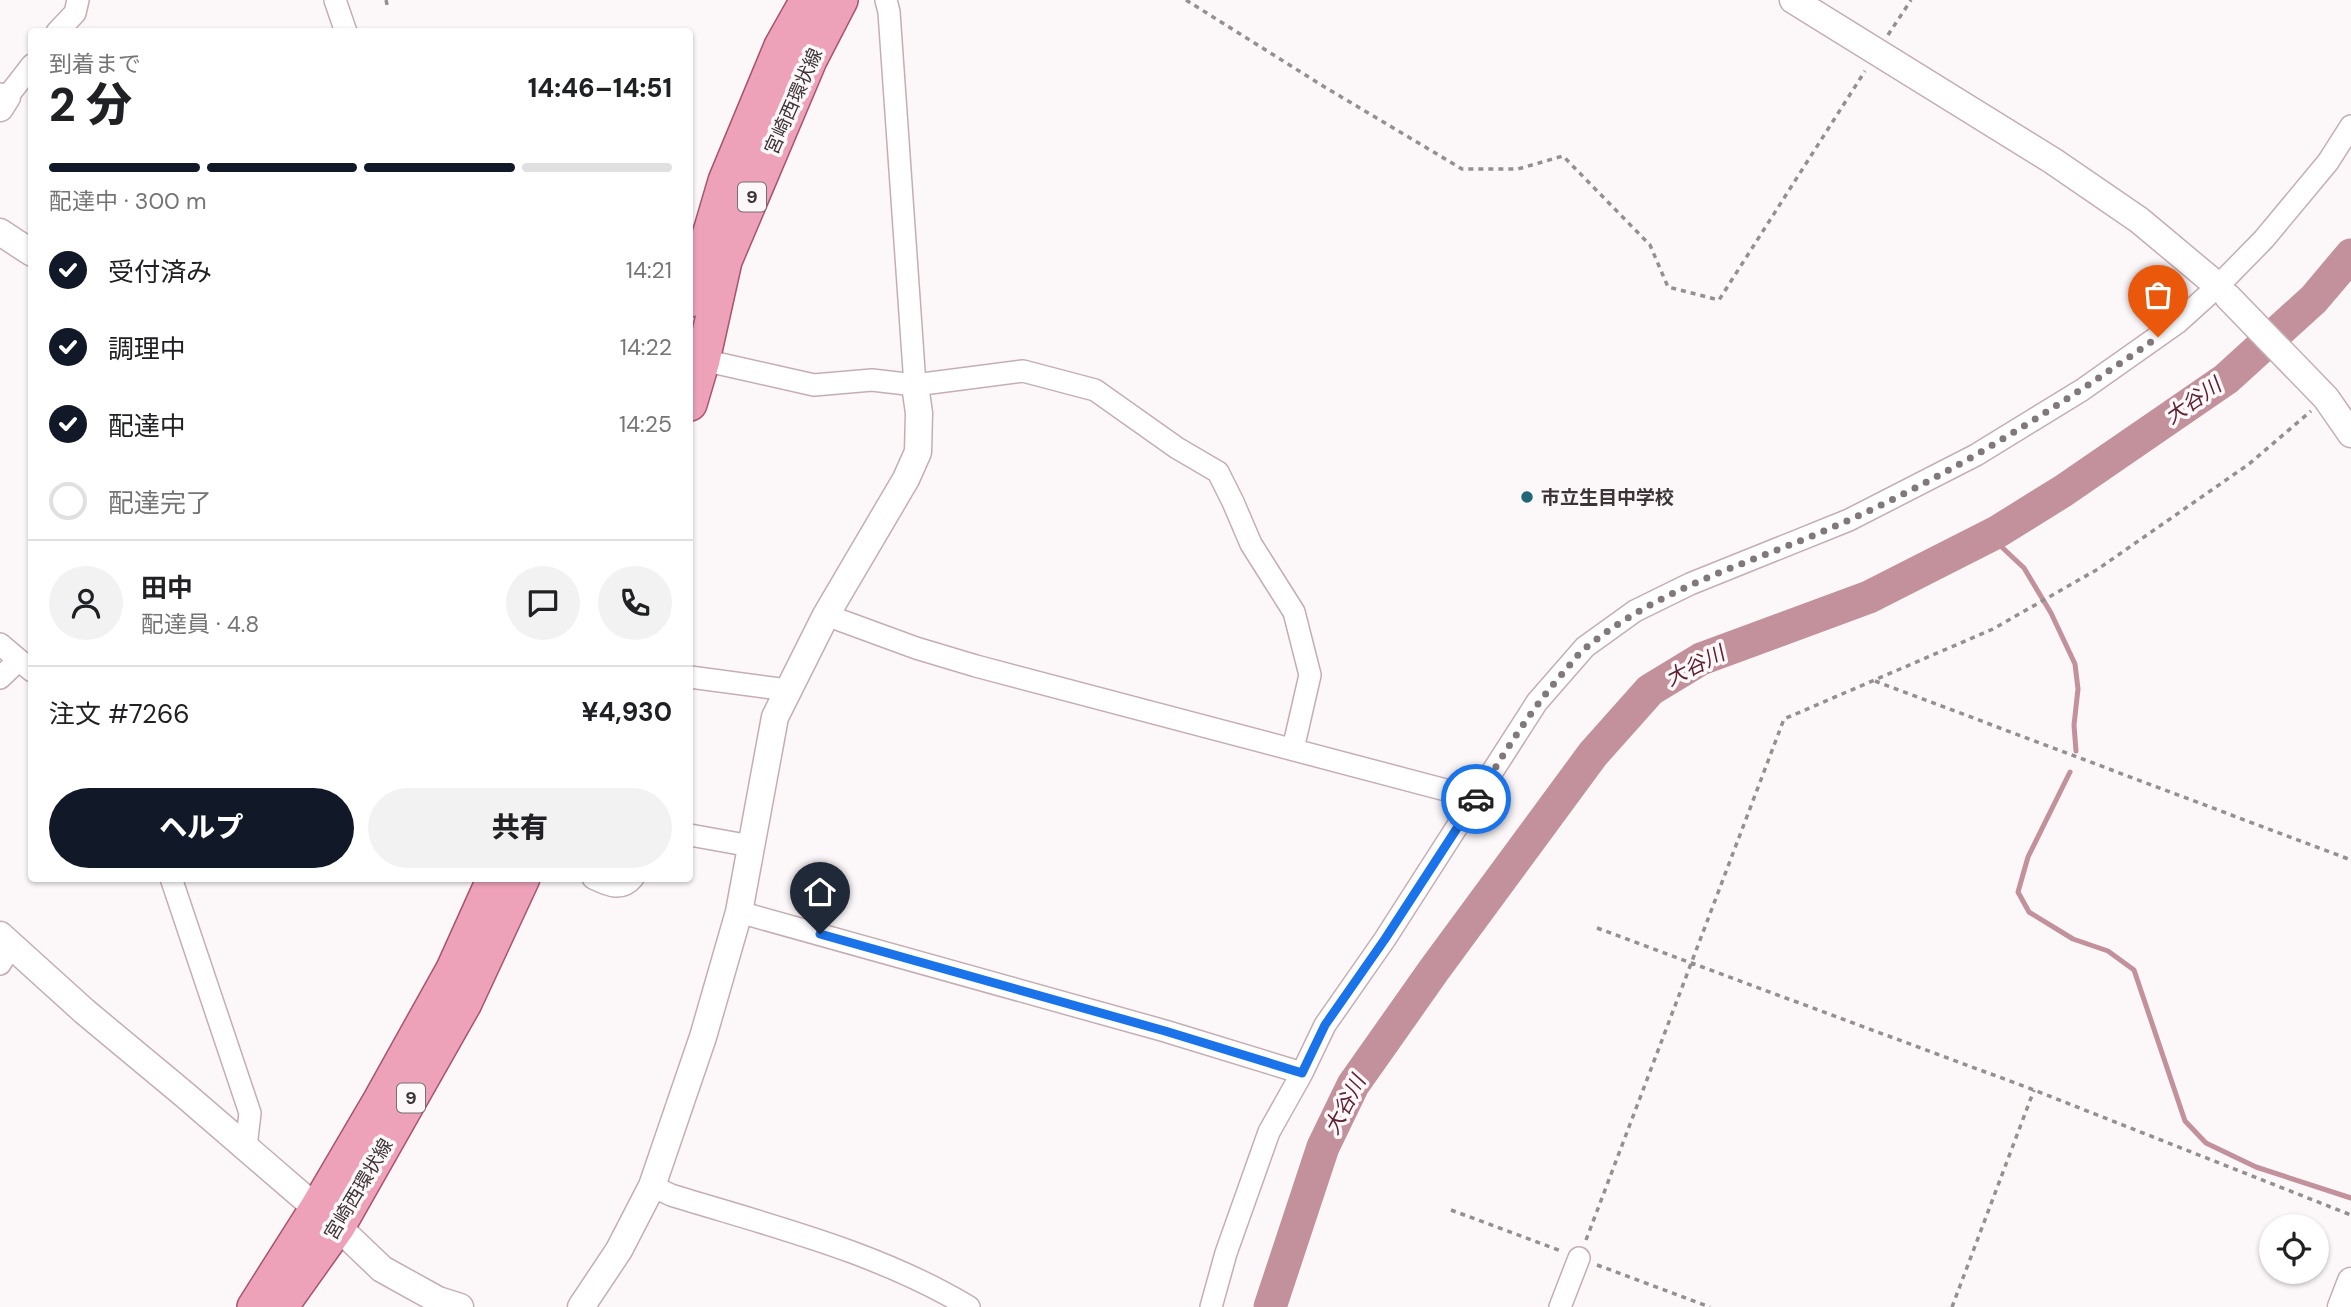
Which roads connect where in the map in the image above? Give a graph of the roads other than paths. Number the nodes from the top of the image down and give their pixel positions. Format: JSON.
{"nodes":[{"id":1,"x":78,"y":0,"type":"edge"},
{"id":2,"x":335,"y":0,"type":"edge"},
{"id":3,"x":807,"y":0,"type":"edge"},
{"id":4,"x":841,"y":0,"type":"edge"},
{"id":5,"x":886,"y":0,"type":"edge"},
{"id":6,"x":1793,"y":0,"type":"edge"},
{"id":7,"x":66,"y":28,"type":"edge"},
{"id":8,"x":345,"y":28,"type":"edge"},
{"id":9,"x":28,"y":70,"type":"edge"},
{"id":10,"x":2,"y":100,"type":"edge"},
{"id":11,"x":2351,"y":126,"type":"edge"},
{"id":12,"x":0,"y":232,"type":"edge"},
{"id":13,"x":28,"y":250,"type":"edge"},
{"id":14,"x":693,"y":290,"type":"edge"},
{"id":15,"x":2223,"y":292,"type":"junction"},
{"id":16,"x":696,"y":355,"type":"edge"},
{"id":17,"x":693,"y":380,"type":"edge"},
{"id":18,"x":915,"y":385,"type":"junction"},
{"id":19,"x":2351,"y":434,"type":"edge"},
{"id":20,"x":826,"y":615,"type":"junction"},
{"id":21,"x":0,"y":644,"type":"edge"},
{"id":22,"x":25,"y":665,"type":"edge"},
{"id":23,"x":693,"y":677,"type":"edge"},
{"id":24,"x":0,"y":678,"type":"edge"},
{"id":25,"x":787,"y":690,"type":"junction"},
{"id":26,"x":1293,"y":749,"type":"junction"},
{"id":27,"x":1476,"y":798,"type":"junction"},
{"id":28,"x":693,"y":836,"type":"edge"},
{"id":29,"x":751,"y":846,"type":"junction"},
{"id":30,"x":173,"y":882,"type":"edge"},
{"id":31,"x":492,"y":882,"type":"edge"},
{"id":32,"x":521,"y":882,"type":"edge"},
{"id":33,"x":603,"y":882,"type":"edge"},
{"id":34,"x":629,"y":882,"type":"edge"},
{"id":35,"x":739,"y":912,"type":"junction"},
{"id":36,"x":4,"y":948,"type":"edge"},
{"id":37,"x":1302,"y":1073,"type":"junction"},
{"id":38,"x":246,"y":1147,"type":"junction"},
{"id":39,"x":652,"y":1186,"type":"junction"},
{"id":40,"x":327,"y":1218,"type":"junction"},
{"id":41,"x":1579,"y":1258,"type":"road end"},
{"id":42,"x":2351,"y":1281,"type":"edge"},
{"id":43,"x":264,"y":1306,"type":"edge"},
{"id":44,"x":460,"y":1307,"type":"edge"},
{"id":45,"x":580,"y":1307,"type":"edge"},
{"id":46,"x":969,"y":1307,"type":"edge"},
{"id":47,"x":1211,"y":1307,"type":"edge"},
{"id":48,"x":1560,"y":1307,"type":"edge"},
{"id":49,"x":2342,"y":1307,"type":"edge"}],
"edges":[{"from":1,"to":7,"type":"street"},
{"from":2,"to":8,"type":"street"},
{"from":3,"to":14,"type":"main road","name":"宮崎西環状線","number":"9"},
{"from":4,"to":16,"type":"main road","name":"宮崎西環状線","number":"9"},
{"from":5,"to":18,"type":"street"},
{"from":6,"to":15,"type":"street"},
{"from":9,"to":10,"type":"street"},
{"from":11,"to":15,"type":"street"},
{"from":12,"to":13,"type":"street"},
{"from":15,"to":19,"type":"street"},
{"from":15,"to":27,"type":"street"},
{"from":16,"to":17,"type":"main road","name":"宮崎西環状線","number":"9"},
{"from":16,"to":18,"type":"street"},
{"from":18,"to":20,"type":"street"},
{"from":18,"to":26,"type":"street"},
{"from":20,"to":25,"type":"street"},
{"from":20,"to":26,"type":"street"},
{"from":21,"to":22,"type":"street"},
{"from":22,"to":24,"type":"street"},
{"from":23,"to":25,"type":"street"},
{"from":25,"to":29,"type":"street"},
{"from":26,"to":27,"type":"street"},
{"from":27,"to":37,"type":"street"},
{"from":28,"to":29,"type":"street"},
{"from":29,"to":35,"type":"street"},
{"from":30,"to":38,"type":"street"},
{"from":31,"to":40,"type":"main road","name":"宮崎西環状線","number":"9"},
{"from":32,"to":40,"type":"main road","name":"宮崎西環状線","number":"9"},
{"from":33,"to":34,"type":"street"},
{"from":35,"to":37,"type":"street"},
{"from":35,"to":39,"type":"street"},
{"from":36,"to":38,"type":"street"},
{"from":37,"to":47,"type":"street"},
{"from":38,"to":40,"type":"street"},
{"from":39,"to":45,"type":"street"},
{"from":39,"to":46,"type":"street"},
{"from":40,"to":43,"type":"main road","name":"宮崎西環状線","number":"9"},
{"from":40,"to":44,"type":"street"},
{"from":41,"to":48,"type":"street"},
{"from":42,"to":49,"type":"street"}]}
